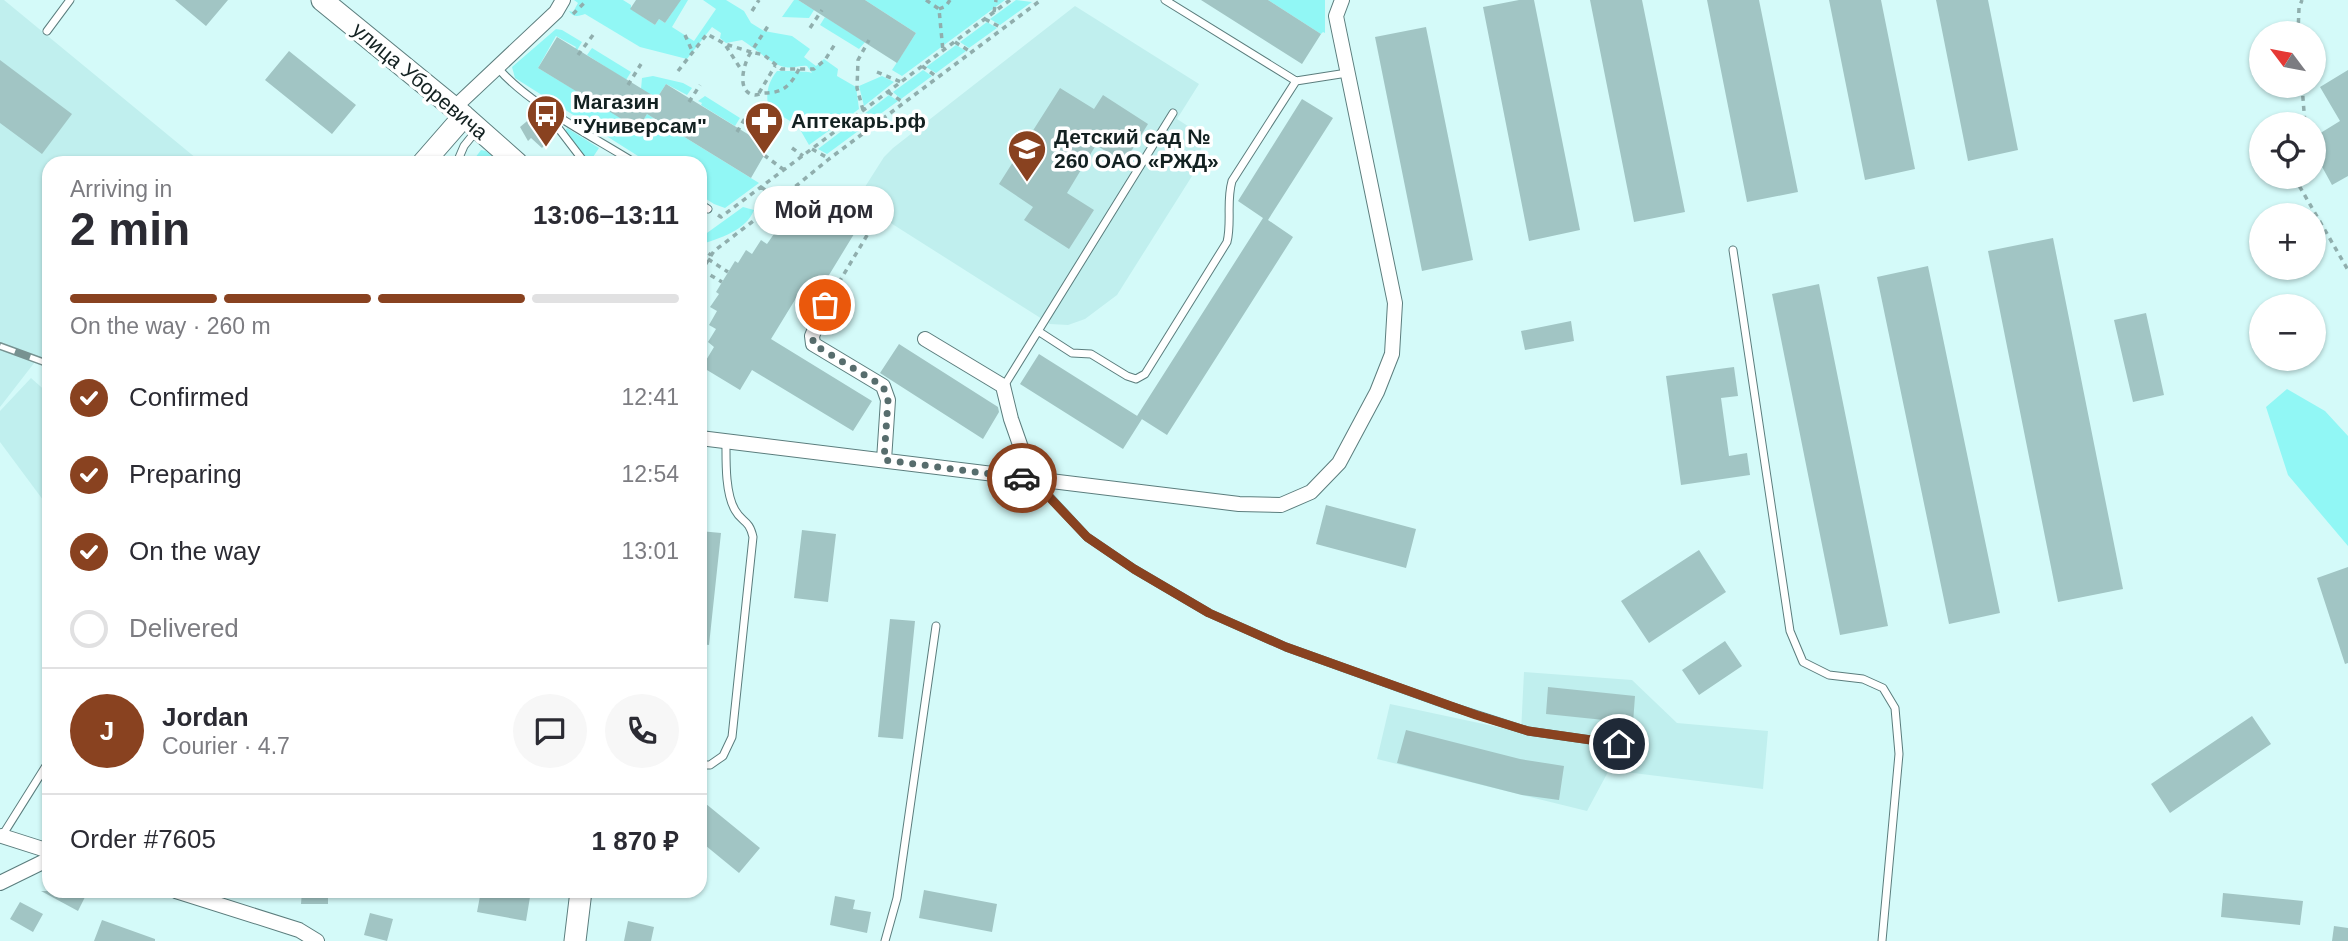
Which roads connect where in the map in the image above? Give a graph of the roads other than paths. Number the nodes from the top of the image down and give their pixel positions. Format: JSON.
{"nodes":[{"id":1,"x":70,"y":0,"type":"edge"},
{"id":2,"x":322,"y":0,"type":"edge"},
{"id":3,"x":563,"y":0,"type":"edge"},
{"id":4,"x":1165,"y":0,"type":"edge"},
{"id":5,"x":1342,"y":0,"type":"edge"},
{"id":6,"x":47,"y":31,"type":"dead end"},
{"id":7,"x":498,"y":68,"type":"junction"},
{"id":8,"x":1348,"y":73,"type":"junction"},
{"id":9,"x":1296,"y":81,"type":"junction"},
{"id":10,"x":538,"y":102,"type":"junction"},
{"id":11,"x":1173,"y":113,"type":"dead end"},
{"id":12,"x":466,"y":117,"type":"junction"},
{"id":13,"x":430,"y":156,"type":"edge"},
{"id":14,"x":460,"y":156,"type":"edge"},
{"id":15,"x":509,"y":156,"type":"edge"},
{"id":16,"x":580,"y":156,"type":"edge"},
{"id":17,"x":624,"y":156,"type":"edge"},
{"id":18,"x":1732,"y":250,"type":"dead end"},
{"id":19,"x":827,"y":302,"type":"road end"},
{"id":20,"x":1038,"y":331,"type":"junction"},
{"id":21,"x":925,"y":339,"type":"dead end"},
{"id":22,"x":1003,"y":386,"type":"junction"},
{"id":23,"x":707,"y":439,"type":"edge"},
{"id":24,"x":726,"y":441,"type":"junction"},
{"id":25,"x":884,"y":460,"type":"junction"},
{"id":26,"x":1032,"y":479,"type":"junction"},
{"id":27,"x":936,"y":626,"type":"dead end"},
{"id":28,"x":1619,"y":744,"type":"dead end"},
{"id":29,"x":707,"y":765,"type":"edge"},
{"id":30,"x":42,"y":772,"type":"edge"},
{"id":31,"x":2,"y":836,"type":"joint"},
{"id":32,"x":42,"y":849,"type":"edge"},
{"id":33,"x":42,"y":862,"type":"edge"},
{"id":34,"x":0,"y":883,"type":"edge"},
{"id":35,"x":198,"y":898,"type":"edge"},
{"id":36,"x":580,"y":898,"type":"edge"},
{"id":37,"x":317,"y":941,"type":"edge"},
{"id":38,"x":575,"y":941,"type":"edge"},
{"id":39,"x":886,"y":941,"type":"edge"},
{"id":40,"x":1882,"y":941,"type":"edge"}],
"edges":[{"from":1,"to":6,"type":"lane"},
{"from":2,"to":12,"type":"main road","name":"улица Уборевича"},
{"from":3,"to":7,"type":"street"},
{"from":4,"to":9,"type":"lane"},
{"from":5,"to":8,"type":"street"},
{"from":7,"to":10,"type":"lane"},
{"from":7,"to":12,"type":"street"},
{"from":8,"to":9,"type":"lane"},
{"from":8,"to":26,"type":"street"},
{"from":9,"to":20,"type":"lane"},
{"from":10,"to":16,"type":"lane"},
{"from":10,"to":17,"type":"lane"},
{"from":11,"to":20,"type":"lane"},
{"from":12,"to":13,"type":"main road"},
{"from":12,"to":14,"type":"lane"},
{"from":12,"to":15,"type":"main road","name":"улица Уборевича"},
{"from":18,"to":40,"type":"lane"},
{"from":19,"to":25,"type":"street"},
{"from":20,"to":22,"type":"lane"},
{"from":21,"to":22,"type":"street"},
{"from":22,"to":26,"type":"street"},
{"from":23,"to":24,"type":"street"},
{"from":24,"to":25,"type":"street"},
{"from":24,"to":29,"type":"lane"},
{"from":25,"to":26,"type":"street"},
{"from":26,"to":28,"type":"lane"},
{"from":27,"to":39,"type":"lane"},
{"from":30,"to":31,"type":"lane"},
{"from":31,"to":32,"type":"street"},
{"from":33,"to":34,"type":"street"},
{"from":35,"to":37,"type":"street"},
{"from":36,"to":38,"type":"main road"}]}
